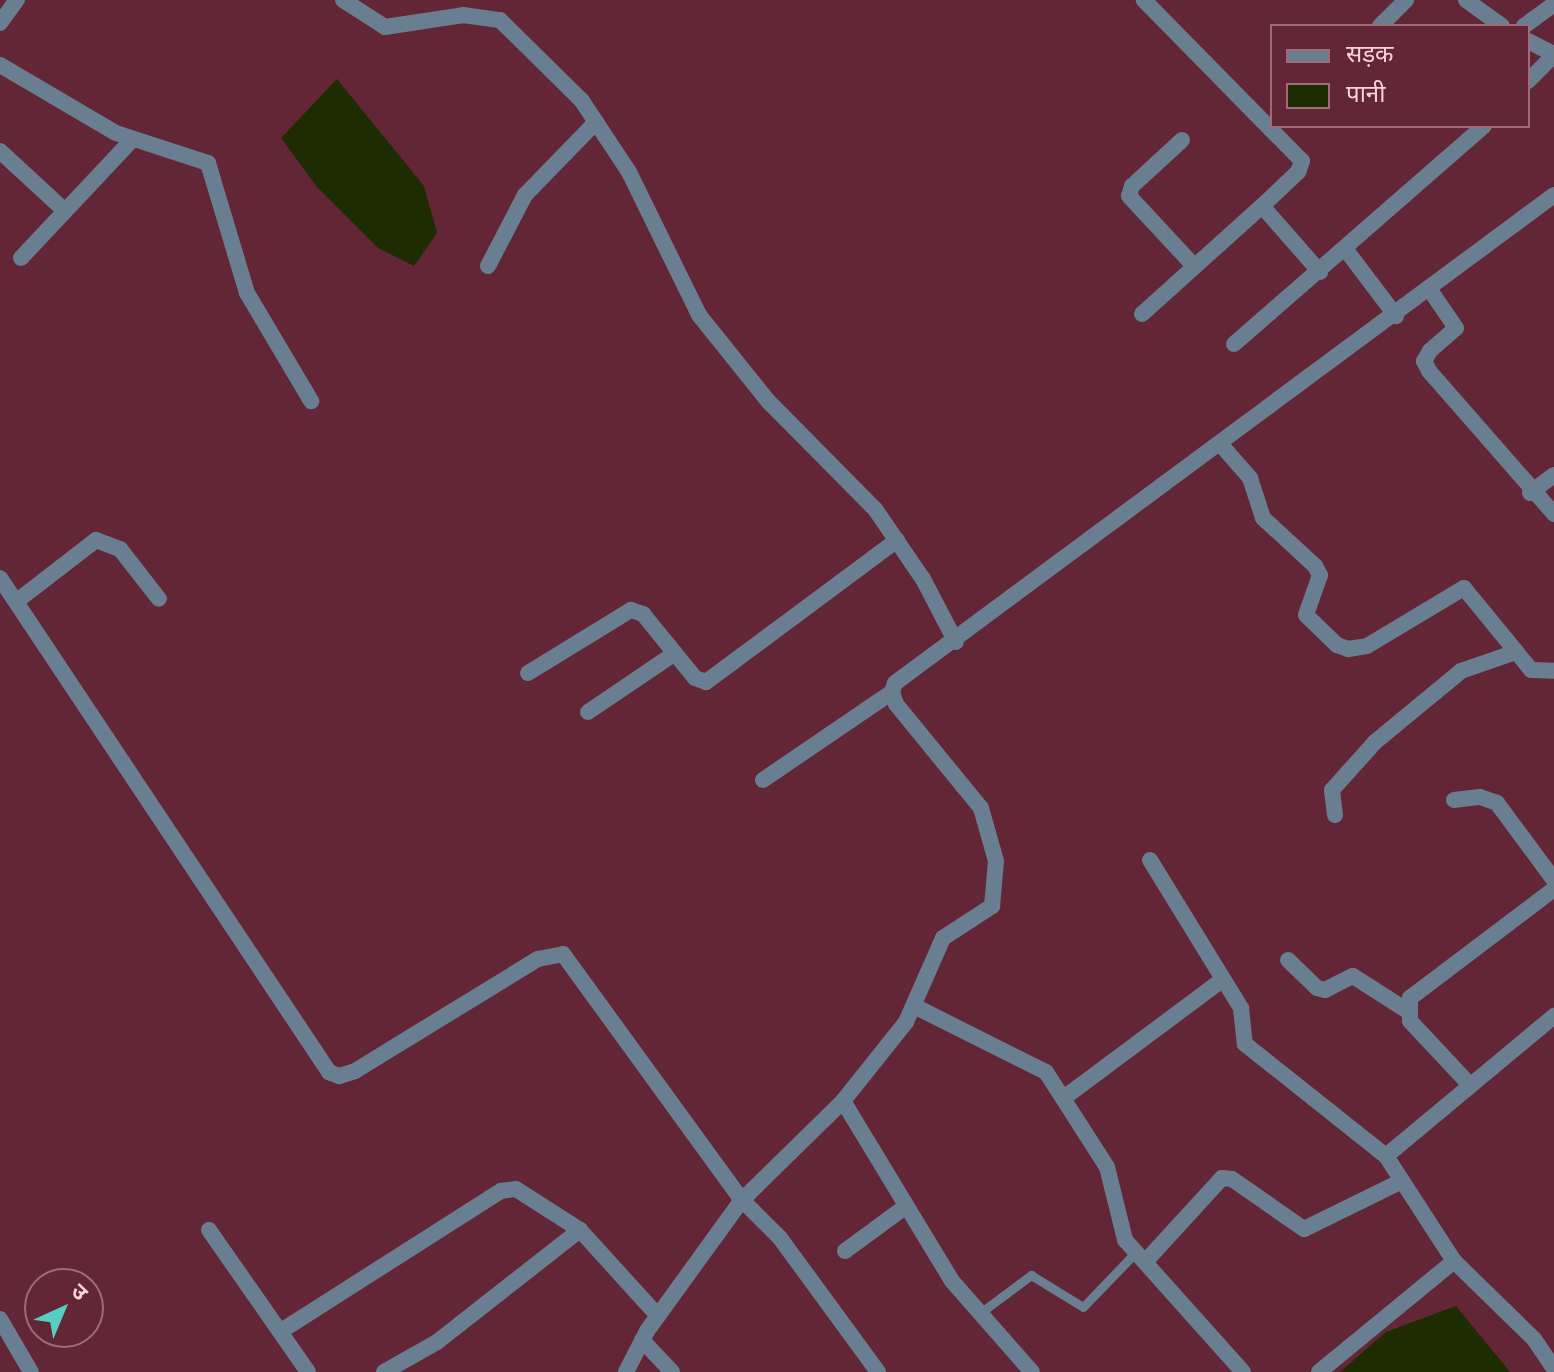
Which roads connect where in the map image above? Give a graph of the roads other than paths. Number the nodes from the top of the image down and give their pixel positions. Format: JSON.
{"nodes":[{"id":1,"x":17,"y":0,"type":"edge"},
{"id":2,"x":343,"y":0,"type":"edge"},
{"id":3,"x":1144,"y":0,"type":"edge"},
{"id":4,"x":1406,"y":0,"type":"edge"},
{"id":5,"x":1466,"y":0,"type":"edge"},
{"id":6,"x":1554,"y":4,"type":"edge"},
{"id":7,"x":0,"y":23,"type":"edge"},
{"id":8,"x":1382,"y":24,"type":"edge"},
{"id":9,"x":1499,"y":24,"type":"edge"},
{"id":10,"x":1527,"y":24,"type":"edge"},
{"id":11,"x":1530,"y":42,"type":"edge"},
{"id":12,"x":1554,"y":54,"type":"edge"},
{"id":13,"x":0,"y":65,"type":"edge"},
{"id":14,"x":1530,"y":79,"type":"edge"},
{"id":15,"x":1270,"y":119,"type":"edge"},
{"id":16,"x":596,"y":122,"type":"junction"},
{"id":17,"x":1279,"y":128,"type":"edge"},
{"id":18,"x":1482,"y":128,"type":"edge"},
{"id":19,"x":132,"y":140,"type":"junction"},
{"id":20,"x":1182,"y":140,"type":"dead end"},
{"id":21,"x":0,"y":151,"type":"edge"},
{"id":22,"x":1554,"y":195,"type":"edge"},
{"id":23,"x":1262,"y":206,"type":"junction"},
{"id":24,"x":65,"y":211,"type":"junction"},
{"id":25,"x":1346,"y":250,"type":"junction"},
{"id":26,"x":21,"y":258,"type":"dead end"},
{"id":27,"x":488,"y":266,"type":"dead end"},
{"id":28,"x":1194,"y":266,"type":"junction"},
{"id":29,"x":1320,"y":272,"type":"junction"},
{"id":30,"x":1430,"y":290,"type":"junction"},
{"id":31,"x":1142,"y":314,"type":"dead end"},
{"id":32,"x":1396,"y":316,"type":"junction"},
{"id":33,"x":1234,"y":344,"type":"dead end"},
{"id":34,"x":311,"y":401,"type":"dead end"},
{"id":35,"x":1222,"y":446,"type":"junction"},
{"id":36,"x":1554,"y":475,"type":"edge"},
{"id":37,"x":1530,"y":493,"type":"junction"},
{"id":38,"x":1554,"y":514,"type":"edge"},
{"id":39,"x":897,"y":540,"type":"junction"},
{"id":40,"x":0,"y":578,"type":"edge"},
{"id":41,"x":159,"y":599,"type":"dead end"},
{"id":42,"x":17,"y":601,"type":"junction"},
{"id":43,"x":956,"y":642,"type":"junction"},
{"id":44,"x":1516,"y":652,"type":"junction"},
{"id":45,"x":675,"y":653,"type":"junction"},
{"id":46,"x":1554,"y":671,"type":"edge"},
{"id":47,"x":528,"y":673,"type":"dead end"},
{"id":48,"x":892,"y":692,"type":"junction"},
{"id":49,"x":588,"y":712,"type":"dead end"},
{"id":50,"x":763,"y":780,"type":"dead end"},
{"id":51,"x":1454,"y":800,"type":"dead end"},
{"id":52,"x":1335,"y":815,"type":"dead end"},
{"id":53,"x":1150,"y":860,"type":"dead end"},
{"id":54,"x":1554,"y":880,"type":"edge"},
{"id":55,"x":1554,"y":889,"type":"edge"},
{"id":56,"x":1288,"y":960,"type":"dead end"},
{"id":57,"x":1222,"y":980,"type":"junction"},
{"id":58,"x":916,"y":1007,"type":"junction"},
{"id":59,"x":1406,"y":1010,"type":"junction"},
{"id":60,"x":1554,"y":1016,"type":"edge"},
{"id":61,"x":1469,"y":1084,"type":"junction"},
{"id":62,"x":1065,"y":1097,"type":"junction"},
{"id":63,"x":843,"y":1101,"type":"junction"},
{"id":64,"x":1386,"y":1156,"type":"junction"},
{"id":65,"x":1402,"y":1181,"type":"junction"},
{"id":66,"x":742,"y":1200,"type":"junction"},
{"id":67,"x":905,"y":1207,"type":"junction"},
{"id":68,"x":209,"y":1230,"type":"dead end"},
{"id":69,"x":580,"y":1230,"type":"junction"},
{"id":70,"x":845,"y":1251,"type":"dead end"},
{"id":71,"x":1140,"y":1257,"type":"junction"},
{"id":72,"x":1454,"y":1261,"type":"junction"},
{"id":73,"x":980,"y":1313,"type":"junction"},
{"id":74,"x":658,"y":1316,"type":"junction"},
{"id":75,"x":0,"y":1319,"type":"edge"},
{"id":76,"x":281,"y":1331,"type":"junction"},
{"id":77,"x":642,"y":1340,"type":"junction"},
{"id":78,"x":1554,"y":1369,"type":"edge"},
{"id":79,"x":31,"y":1372,"type":"edge"},
{"id":80,"x":308,"y":1372,"type":"edge"},
{"id":81,"x":384,"y":1372,"type":"edge"},
{"id":82,"x":626,"y":1372,"type":"edge"},
{"id":83,"x":672,"y":1372,"type":"edge"},
{"id":84,"x":878,"y":1372,"type":"edge"},
{"id":85,"x":1032,"y":1372,"type":"edge"},
{"id":86,"x":1243,"y":1372,"type":"edge"},
{"id":87,"x":1319,"y":1372,"type":"edge"}],
"edges":[{"from":1,"to":7,"type":"street"},
{"from":2,"to":16,"type":"street"},
{"from":3,"to":15,"type":"street"},
{"from":4,"to":8,"type":"street"},
{"from":5,"to":9,"type":"street"},
{"from":6,"to":10,"type":"street"},
{"from":11,"to":12,"type":"street"},
{"from":12,"to":14,"type":"street"},
{"from":13,"to":19,"type":"street"},
{"from":16,"to":27,"type":"street"},
{"from":16,"to":39,"type":"street"},
{"from":17,"to":23,"type":"street"},
{"from":18,"to":25,"type":"street"},
{"from":19,"to":24,"type":"street"},
{"from":19,"to":34,"type":"street"},
{"from":20,"to":28,"type":"street"},
{"from":21,"to":24,"type":"street"},
{"from":22,"to":30,"type":"street"},
{"from":23,"to":28,"type":"street"},
{"from":23,"to":29,"type":"street"},
{"from":24,"to":26,"type":"street"},
{"from":25,"to":29,"type":"street"},
{"from":25,"to":32,"type":"street"},
{"from":28,"to":31,"type":"street"},
{"from":29,"to":33,"type":"street"},
{"from":30,"to":32,"type":"street"},
{"from":30,"to":37,"type":"street"},
{"from":32,"to":35,"type":"street"},
{"from":35,"to":43,"type":"street"},
{"from":35,"to":44,"type":"street"},
{"from":36,"to":37,"type":"street"},
{"from":37,"to":38,"type":"street"},
{"from":39,"to":43,"type":"street"},
{"from":39,"to":45,"type":"street"},
{"from":40,"to":42,"type":"street"},
{"from":41,"to":42,"type":"street"},
{"from":42,"to":66,"type":"street"},
{"from":43,"to":48,"type":"street"},
{"from":44,"to":46,"type":"street"},
{"from":44,"to":52,"type":"street"},
{"from":45,"to":47,"type":"street"},
{"from":45,"to":49,"type":"street"},
{"from":48,"to":50,"type":"street"},
{"from":48,"to":58,"type":"street"},
{"from":51,"to":54,"type":"street"},
{"from":53,"to":57,"type":"street"},
{"from":55,"to":59,"type":"street"},
{"from":56,"to":59,"type":"street"},
{"from":57,"to":62,"type":"street"},
{"from":57,"to":64,"type":"street"},
{"from":58,"to":62,"type":"street"},
{"from":58,"to":63,"type":"street"},
{"from":59,"to":61,"type":"street"},
{"from":60,"to":61,"type":"street"},
{"from":61,"to":64,"type":"street"},
{"from":62,"to":71,"type":"street"},
{"from":63,"to":66,"type":"street"},
{"from":63,"to":67,"type":"street"},
{"from":64,"to":65,"type":"street"},
{"from":65,"to":71,"type":"street"},
{"from":65,"to":72,"type":"street"},
{"from":66,"to":74,"type":"street"},
{"from":66,"to":84,"type":"street"},
{"from":67,"to":70,"type":"street"},
{"from":67,"to":73,"type":"street"},
{"from":68,"to":76,"type":"street"},
{"from":69,"to":74,"type":"street"},
{"from":69,"to":76,"type":"street"},
{"from":69,"to":81,"type":"street"},
{"from":71,"to":73,"type":"lane"},
{"from":71,"to":86,"type":"street"},
{"from":72,"to":78,"type":"street"},
{"from":72,"to":87,"type":"street"},
{"from":73,"to":85,"type":"street"},
{"from":74,"to":77,"type":"street"},
{"from":75,"to":79,"type":"street"},
{"from":76,"to":80,"type":"street"},
{"from":77,"to":82,"type":"street"},
{"from":77,"to":83,"type":"street"}]}
